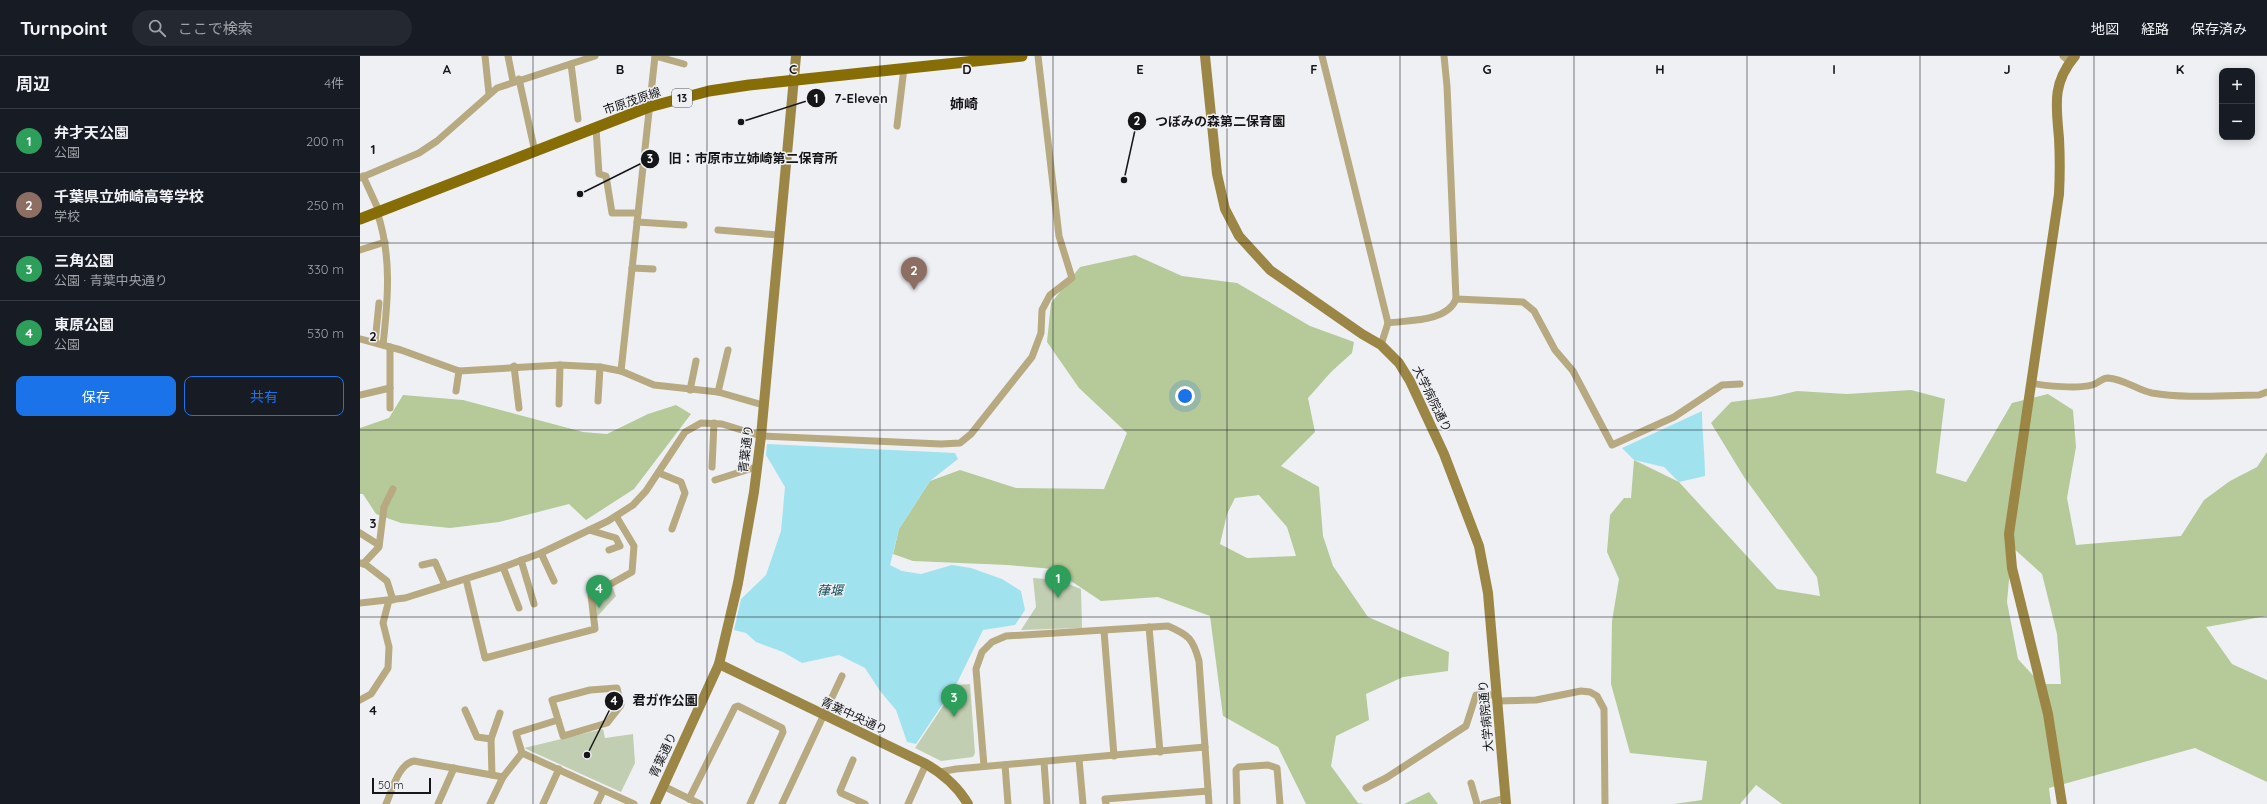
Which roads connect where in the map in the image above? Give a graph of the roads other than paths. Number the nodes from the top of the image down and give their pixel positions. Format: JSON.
{"nodes":[{"id":1,"x":485,"y":56,"type":"edge"},
{"id":2,"x":508,"y":56,"type":"edge"},
{"id":3,"x":595,"y":56,"type":"edge"},
{"id":4,"x":655,"y":56,"type":"edge"},
{"id":5,"x":796,"y":56,"type":"edge"},
{"id":6,"x":1022,"y":56,"type":"edge"},
{"id":7,"x":1038,"y":56,"type":"edge"},
{"id":8,"x":1205,"y":56,"type":"edge"},
{"id":9,"x":1322,"y":56,"type":"edge"},
{"id":10,"x":1444,"y":56,"type":"edge"},
{"id":11,"x":2069,"y":58,"type":"edge"},
{"id":12,"x":571,"y":64,"type":"junction"},
{"id":13,"x":684,"y":64,"type":"dead end"},
{"id":14,"x":904,"y":68,"type":"junction"},
{"id":15,"x":516,"y":80,"type":"junction"},
{"id":16,"x":792,"y":80,"type":"junction"},
{"id":17,"x":489,"y":94,"type":"junction"},
{"id":18,"x":649,"y":107,"type":"junction"},
{"id":19,"x":578,"y":119,"type":"dead end"},
{"id":20,"x":897,"y":126,"type":"dead end"},
{"id":21,"x":596,"y":128,"type":"junction"},
{"id":22,"x":535,"y":152,"type":"junction"},
{"id":23,"x":361,"y":177,"type":"edge"},
{"id":24,"x":378,"y":212,"type":"junction"},
{"id":25,"x":638,"y":213,"type":"junction"},
{"id":26,"x":360,"y":219,"type":"edge"},
{"id":27,"x":637,"y":222,"type":"junction"},
{"id":28,"x":684,"y":225,"type":"dead end"},
{"id":29,"x":718,"y":230,"type":"dead end"},
{"id":30,"x":778,"y":235,"type":"junction"},
{"id":31,"x":385,"y":242,"type":"junction"},
{"id":32,"x":360,"y":250,"type":"edge"},
{"id":33,"x":632,"y":268,"type":"junction"},
{"id":34,"x":653,"y":269,"type":"dead end"},
{"id":35,"x":1456,"y":299,"type":"junction"},
{"id":36,"x":379,"y":303,"type":"dead end"},
{"id":37,"x":1388,"y":322,"type":"junction"},
{"id":38,"x":360,"y":340,"type":"edge"},
{"id":39,"x":375,"y":342,"type":"junction"},
{"id":40,"x":1381,"y":345,"type":"junction"},
{"id":41,"x":386,"y":346,"type":"junction"},
{"id":42,"x":728,"y":350,"type":"dead end"},
{"id":43,"x":696,"y":361,"type":"dead end"},
{"id":44,"x":560,"y":365,"type":"junction"},
{"id":45,"x":514,"y":366,"type":"junction"},
{"id":46,"x":600,"y":367,"type":"junction"},
{"id":47,"x":459,"y":371,"type":"junction"},
{"id":48,"x":621,"y":371,"type":"junction"},
{"id":49,"x":2031,"y":383,"type":"junction"},
{"id":50,"x":1740,"y":384,"type":"dead end"},
{"id":51,"x":390,"y":388,"type":"junction"},
{"id":52,"x":690,"y":390,"type":"junction"},
{"id":53,"x":456,"y":391,"type":"dead end"},
{"id":54,"x":718,"y":392,"type":"junction"},
{"id":55,"x":2267,"y":392,"type":"edge"},
{"id":56,"x":360,"y":395,"type":"edge"},
{"id":57,"x":598,"y":401,"type":"dead end"},
{"id":58,"x":559,"y":404,"type":"dead end"},
{"id":59,"x":763,"y":406,"type":"junction"},
{"id":60,"x":390,"y":408,"type":"dead end"},
{"id":61,"x":519,"y":408,"type":"dead end"},
{"id":62,"x":714,"y":423,"type":"junction"},
{"id":63,"x":761,"y":436,"type":"junction"},
{"id":64,"x":712,"y":467,"type":"dead end"},
{"id":65,"x":756,"y":467,"type":"junction"},
{"id":66,"x":659,"y":473,"type":"junction"},
{"id":67,"x":715,"y":480,"type":"dead end"},
{"id":68,"x":393,"y":489,"type":"dead end"},
{"id":69,"x":616,"y":516,"type":"junction"},
{"id":70,"x":672,"y":529,"type":"dead end"},
{"id":71,"x":589,"y":530,"type":"junction"},
{"id":72,"x":360,"y":533,"type":"edge"},
{"id":73,"x":380,"y":545,"type":"junction"},
{"id":74,"x":609,"y":550,"type":"dead end"},
{"id":75,"x":541,"y":553,"type":"junction"},
{"id":76,"x":521,"y":560,"type":"junction"},
{"id":77,"x":361,"y":564,"type":"edge"},
{"id":78,"x":422,"y":565,"type":"dead end"},
{"id":79,"x":503,"y":567,"type":"junction"},
{"id":80,"x":466,"y":579,"type":"junction"},
{"id":81,"x":554,"y":581,"type":"dead end"},
{"id":82,"x":446,"y":585,"type":"junction"},
{"id":83,"x":391,"y":600,"type":"junction"},
{"id":84,"x":360,"y":603,"type":"edge"},
{"id":85,"x":534,"y":604,"type":"dead end"},
{"id":86,"x":519,"y":608,"type":"dead end"},
{"id":87,"x":1149,"y":627,"type":"junction"},
{"id":88,"x":1104,"y":631,"type":"junction"},
{"id":89,"x":719,"y":664,"type":"junction"},
{"id":90,"x":842,"y":676,"type":"dead end"},
{"id":91,"x":1498,"y":698,"type":"junction"},
{"id":92,"x":360,"y":700,"type":"edge"},
{"id":93,"x":465,"y":710,"type":"dead end"},
{"id":94,"x":500,"y":712,"type":"dead end"},
{"id":95,"x":824,"y":716,"type":"junction"},
{"id":96,"x":558,"y":720,"type":"junction"},
{"id":97,"x":491,"y":738,"type":"junction"},
{"id":98,"x":1205,"y":747,"type":"junction"},
{"id":99,"x":1160,"y":752,"type":"junction"},
{"id":100,"x":522,"y":753,"type":"junction"},
{"id":101,"x":1114,"y":756,"type":"junction"},
{"id":102,"x":1079,"y":759,"type":"junction"},
{"id":103,"x":853,"y":760,"type":"dead end"},
{"id":104,"x":1044,"y":762,"type":"junction"},
{"id":105,"x":926,"y":764,"type":"junction"},
{"id":106,"x":1005,"y":765,"type":"junction"},
{"id":107,"x":984,"y":766,"type":"junction"},
{"id":108,"x":454,"y":768,"type":"junction"},
{"id":109,"x":559,"y":769,"type":"junction"},
{"id":110,"x":940,"y":772,"type":"junction"},
{"id":111,"x":492,"y":775,"type":"junction"},
{"id":112,"x":503,"y":777,"type":"junction"},
{"id":113,"x":1471,"y":783,"type":"dead end"},
{"id":114,"x":663,"y":786,"type":"junction"},
{"id":115,"x":1366,"y":788,"type":"dead end"},
{"id":116,"x":603,"y":791,"type":"junction"},
{"id":117,"x":1208,"y":792,"type":"junction"},
{"id":118,"x":689,"y":799,"type":"junction"},
{"id":119,"x":1506,"y":801,"type":"edge"},
{"id":120,"x":386,"y":804,"type":"edge"},
{"id":121,"x":438,"y":804,"type":"edge"},
{"id":122,"x":490,"y":804,"type":"edge"},
{"id":123,"x":543,"y":804,"type":"edge"},
{"id":124,"x":597,"y":804,"type":"edge"},
{"id":125,"x":634,"y":804,"type":"edge"},
{"id":126,"x":655,"y":804,"type":"edge"},
{"id":127,"x":700,"y":804,"type":"edge"},
{"id":128,"x":750,"y":804,"type":"edge"},
{"id":129,"x":782,"y":804,"type":"edge"},
{"id":130,"x":865,"y":804,"type":"edge"},
{"id":131,"x":908,"y":804,"type":"edge"},
{"id":132,"x":968,"y":804,"type":"edge"},
{"id":133,"x":1008,"y":804,"type":"edge"},
{"id":134,"x":1048,"y":804,"type":"edge"},
{"id":135,"x":1083,"y":804,"type":"edge"},
{"id":136,"x":1106,"y":804,"type":"edge"},
{"id":137,"x":1209,"y":804,"type":"edge"},
{"id":138,"x":1237,"y":804,"type":"edge"},
{"id":139,"x":1280,"y":804,"type":"edge"},
{"id":140,"x":1476,"y":804,"type":"edge"},
{"id":141,"x":1484,"y":804,"type":"edge"},
{"id":142,"x":1605,"y":804,"type":"edge"},
{"id":143,"x":2062,"y":804,"type":"edge"}],
"edges":[{"from":1,"to":17,"type":"street"},
{"from":2,"to":15,"type":"street"},
{"from":3,"to":12,"type":"street"},
{"from":4,"to":13,"type":"street"},
{"from":4,"to":18,"type":"street"},
{"from":5,"to":16,"type":"street","name":"青葉通り"},
{"from":6,"to":14,"type":"main road","name":"市原茂原線","number":"13"},
{"from":7,"to":63,"type":"street"},
{"from":8,"to":40,"type":"street","name":"大学病院通り"},
{"from":9,"to":37,"type":"street"},
{"from":10,"to":35,"type":"street"},
{"from":11,"to":49,"type":"street"},
{"from":12,"to":15,"type":"street"},
{"from":12,"to":19,"type":"street"},
{"from":14,"to":16,"type":"main road","name":"市原茂原線","number":"13"},
{"from":14,"to":20,"type":"street"},
{"from":15,"to":17,"type":"street"},
{"from":15,"to":22,"type":"street"},
{"from":16,"to":18,"type":"main road","name":"市原茂原線","number":"13"},
{"from":16,"to":30,"type":"street","name":"青葉通り"},
{"from":17,"to":23,"type":"street"},
{"from":18,"to":21,"type":"main road","name":"市原茂原線","number":"13"},
{"from":18,"to":25,"type":"street"},
{"from":21,"to":22,"type":"main road","name":"市原茂原線","number":"13"},
{"from":21,"to":25,"type":"street"},
{"from":22,"to":24,"type":"main road","name":"市原茂原線","number":"13"},
{"from":23,"to":24,"type":"street"},
{"from":24,"to":26,"type":"main road","name":"市原茂原線","number":"13"},
{"from":24,"to":31,"type":"street"},
{"from":25,"to":27,"type":"street"},
{"from":27,"to":28,"type":"street"},
{"from":27,"to":33,"type":"street"},
{"from":29,"to":30,"type":"street"},
{"from":30,"to":59,"type":"street","name":"青葉通り"},
{"from":31,"to":32,"type":"street"},
{"from":31,"to":41,"type":"street"},
{"from":33,"to":34,"type":"street"},
{"from":33,"to":48,"type":"street"},
{"from":35,"to":37,"type":"street"},
{"from":35,"to":50,"type":"street"},
{"from":36,"to":39,"type":"street"},
{"from":37,"to":40,"type":"street"},
{"from":38,"to":39,"type":"street"},
{"from":39,"to":41,"type":"street"},
{"from":40,"to":91,"type":"street","name":"大学病院通り"},
{"from":41,"to":47,"type":"street"},
{"from":41,"to":51,"type":"street"},
{"from":42,"to":54,"type":"street"},
{"from":43,"to":52,"type":"street"},
{"from":44,"to":45,"type":"street"},
{"from":44,"to":46,"type":"street"},
{"from":44,"to":58,"type":"street"},
{"from":45,"to":47,"type":"street"},
{"from":45,"to":61,"type":"street"},
{"from":46,"to":48,"type":"street"},
{"from":46,"to":57,"type":"street"},
{"from":47,"to":53,"type":"street"},
{"from":48,"to":52,"type":"street"},
{"from":49,"to":55,"type":"street"},
{"from":49,"to":143,"type":"street"},
{"from":51,"to":56,"type":"street"},
{"from":51,"to":60,"type":"street"},
{"from":52,"to":54,"type":"street"},
{"from":54,"to":59,"type":"street"},
{"from":59,"to":63,"type":"street","name":"青葉通り"},
{"from":62,"to":63,"type":"street"},
{"from":62,"to":64,"type":"street"},
{"from":62,"to":66,"type":"street"},
{"from":63,"to":65,"type":"street","name":"青葉通り"},
{"from":65,"to":67,"type":"street"},
{"from":65,"to":89,"type":"street","name":"青葉通り"},
{"from":66,"to":69,"type":"street"},
{"from":66,"to":70,"type":"street"},
{"from":68,"to":73,"type":"street"},
{"from":69,"to":71,"type":"street"},
{"from":69,"to":80,"type":"street"},
{"from":71,"to":74,"type":"street"},
{"from":71,"to":75,"type":"street"},
{"from":72,"to":73,"type":"street"},
{"from":73,"to":77,"type":"street"},
{"from":75,"to":76,"type":"street"},
{"from":75,"to":81,"type":"street"},
{"from":76,"to":79,"type":"street"},
{"from":76,"to":85,"type":"street"},
{"from":77,"to":83,"type":"street"},
{"from":78,"to":82,"type":"street"},
{"from":79,"to":80,"type":"street"},
{"from":79,"to":86,"type":"street"},
{"from":80,"to":82,"type":"street"},
{"from":82,"to":83,"type":"street"},
{"from":83,"to":84,"type":"street"},
{"from":83,"to":92,"type":"street"},
{"from":87,"to":88,"type":"street"},
{"from":87,"to":98,"type":"street"},
{"from":87,"to":99,"type":"street"},
{"from":88,"to":101,"type":"street"},
{"from":88,"to":107,"type":"street"},
{"from":89,"to":95,"type":"street","name":"青葉中央通り"},
{"from":89,"to":114,"type":"street","name":"青葉通り"},
{"from":90,"to":95,"type":"street"},
{"from":91,"to":115,"type":"street"},
{"from":91,"to":119,"type":"street","name":"大学病院通り"},
{"from":91,"to":142,"type":"street"},
{"from":93,"to":97,"type":"street"},
{"from":94,"to":97,"type":"street"},
{"from":95,"to":105,"type":"street","name":"青葉中央通り"},
{"from":95,"to":129,"type":"street"},
{"from":96,"to":96,"type":"street"},
{"from":96,"to":100,"type":"street"},
{"from":97,"to":111,"type":"street"},
{"from":98,"to":99,"type":"street"},
{"from":98,"to":117,"type":"street"},
{"from":99,"to":101,"type":"street"},
{"from":100,"to":109,"type":"street"},
{"from":100,"to":112,"type":"street"},
{"from":101,"to":102,"type":"street"},
{"from":102,"to":104,"type":"street"},
{"from":102,"to":135,"type":"street"},
{"from":103,"to":130,"type":"street"},
{"from":104,"to":106,"type":"street"},
{"from":104,"to":134,"type":"street"},
{"from":105,"to":110,"type":"street","name":"青葉中央通り"},
{"from":105,"to":131,"type":"street"},
{"from":106,"to":107,"type":"street"},
{"from":106,"to":133,"type":"street"},
{"from":107,"to":110,"type":"street"},
{"from":108,"to":111,"type":"street"},
{"from":108,"to":120,"type":"street"},
{"from":108,"to":121,"type":"street"},
{"from":109,"to":116,"type":"street"},
{"from":109,"to":123,"type":"street"},
{"from":110,"to":132,"type":"street","name":"青葉中央通り"},
{"from":111,"to":112,"type":"street"},
{"from":112,"to":122,"type":"street"},
{"from":113,"to":140,"type":"street"},
{"from":114,"to":118,"type":"street"},
{"from":114,"to":126,"type":"street","name":"青葉通り"},
{"from":116,"to":124,"type":"street"},
{"from":116,"to":125,"type":"street"},
{"from":117,"to":136,"type":"street"},
{"from":117,"to":137,"type":"street"},
{"from":118,"to":127,"type":"street"},
{"from":118,"to":128,"type":"street"},
{"from":119,"to":141,"type":"street"},
{"from":138,"to":139,"type":"street"}]}
